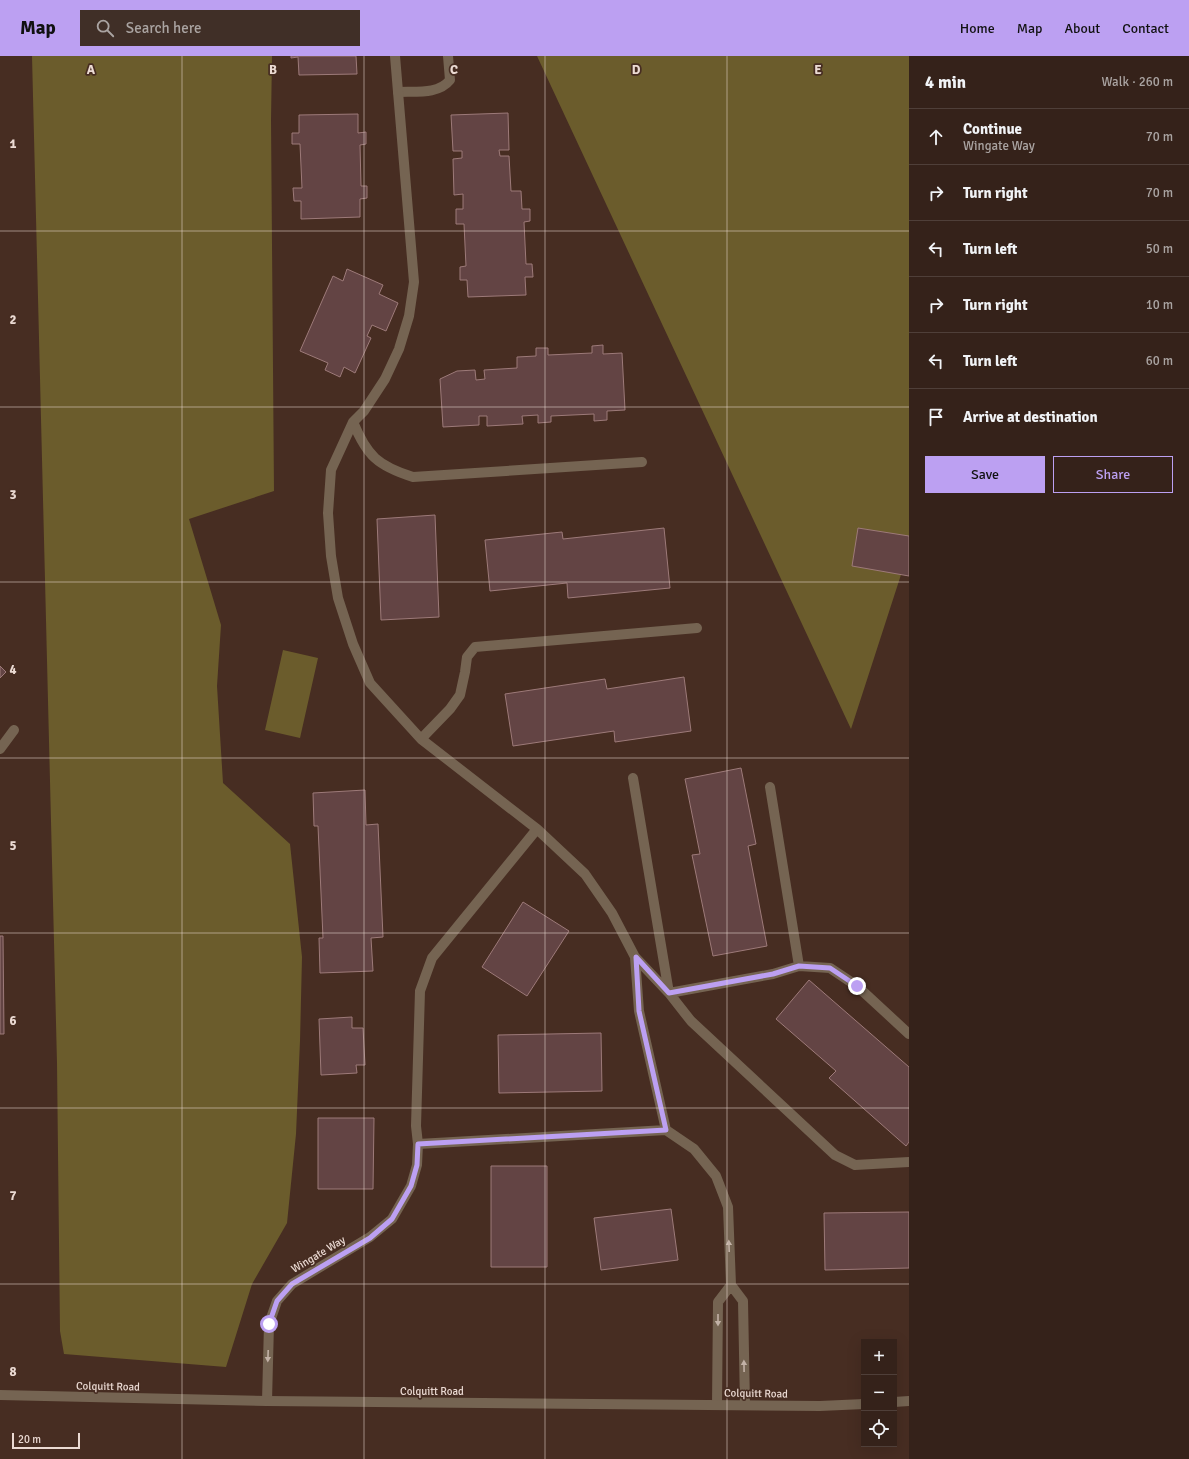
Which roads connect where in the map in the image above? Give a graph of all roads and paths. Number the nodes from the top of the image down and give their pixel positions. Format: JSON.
{"nodes":[{"id":1,"x":394,"y":56,"type":"edge"},
{"id":2,"x":448,"y":56,"type":"edge"},
{"id":3,"x":398,"y":92,"type":"junction"},
{"id":4,"x":353,"y":422,"type":"junction"},
{"id":5,"x":642,"y":462,"type":"dead end"},
{"id":6,"x":697,"y":628,"type":"dead end"},
{"id":7,"x":14,"y":730,"type":"dead end"},
{"id":8,"x":422,"y":739,"type":"junction"},
{"id":9,"x":0,"y":749,"type":"edge"},
{"id":10,"x":633,"y":778,"type":"dead end"},
{"id":11,"x":770,"y":787,"type":"dead end"},
{"id":12,"x":537,"y":829,"type":"junction"},
{"id":13,"x":636,"y":957,"type":"junction"},
{"id":14,"x":799,"y":966,"type":"junction"},
{"id":15,"x":669,"y":993,"type":"junction"},
{"id":16,"x":909,"y":1034,"type":"edge"},
{"id":17,"x":666,"y":1130,"type":"junction"},
{"id":18,"x":418,"y":1144,"type":"junction"},
{"id":19,"x":909,"y":1162,"type":"edge"},
{"id":20,"x":731,"y":1285,"type":"junction"},
{"id":21,"x":0,"y":1395,"type":"edge"},
{"id":22,"x":267,"y":1401,"type":"junction"},
{"id":23,"x":909,"y":1401,"type":"edge"},
{"id":24,"x":897,"y":1402,"type":"edge"},
{"id":25,"x":861,"y":1404,"type":"edge"},
{"id":26,"x":717,"y":1405,"type":"junction"},
{"id":27,"x":745,"y":1405,"type":"junction"}],
"edges":[{"from":1,"to":3,"type":"street"},
{"from":2,"to":3,"type":"street"},
{"from":3,"to":4,"type":"street"},
{"from":4,"to":5,"type":"street"},
{"from":4,"to":8,"type":"street"},
{"from":6,"to":8,"type":"street"},
{"from":7,"to":9,"type":"street"},
{"from":8,"to":12,"type":"street"},
{"from":10,"to":15,"type":"street"},
{"from":11,"to":14,"type":"street"},
{"from":12,"to":13,"type":"street"},
{"from":12,"to":18,"type":"street","name":"Wingate Way"},
{"from":13,"to":15,"type":"street"},
{"from":13,"to":17,"type":"street"},
{"from":14,"to":15,"type":"street"},
{"from":14,"to":16,"type":"street"},
{"from":15,"to":19,"type":"street"},
{"from":17,"to":18,"type":"street"},
{"from":20,"to":17,"type":"street","one_way":true},
{"from":18,"to":22,"type":"street","name":"Wingate Way","one_way":true},
{"from":20,"to":26,"type":"street","one_way":true},
{"from":27,"to":20,"type":"street","one_way":true},
{"from":21,"to":22,"type":"street","name":"Colquitt Road"},
{"from":22,"to":26,"type":"street","name":"Colquitt Road"},
{"from":23,"to":24,"type":"street"},
{"from":25,"to":27,"type":"street","name":"Colquitt Road"},
{"from":26,"to":27,"type":"street","name":"Colquitt Road"}]}
